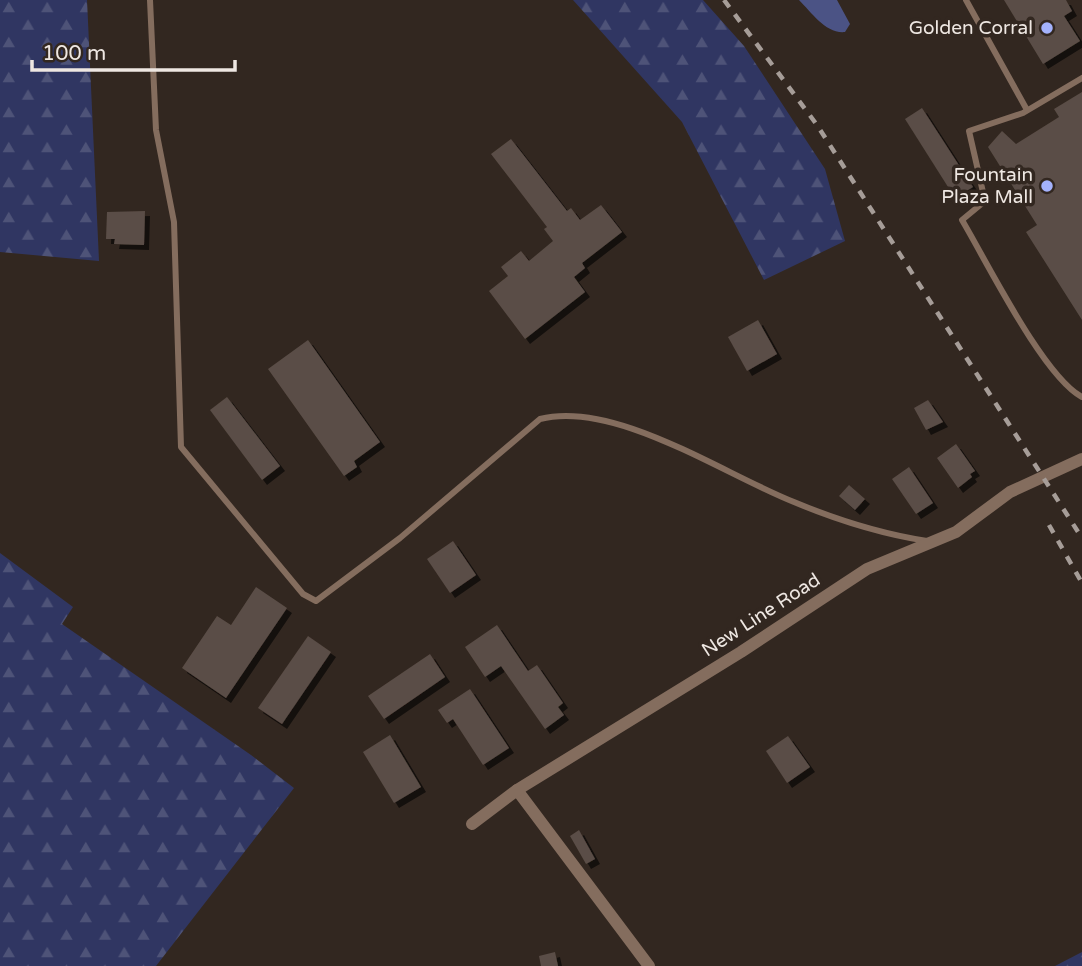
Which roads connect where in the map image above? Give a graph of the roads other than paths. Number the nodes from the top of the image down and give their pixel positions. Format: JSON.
{"nodes":[{"id":1,"x":150,"y":0,"type":"edge"},
{"id":2,"x":966,"y":0,"type":"edge"},
{"id":3,"x":1082,"y":78,"type":"edge"},
{"id":4,"x":1027,"y":110,"type":"junction"},
{"id":5,"x":1082,"y":397,"type":"edge"},
{"id":6,"x":1082,"y":459,"type":"edge"},
{"id":7,"x":933,"y":542,"type":"junction"},
{"id":8,"x":517,"y":790,"type":"junction"},
{"id":9,"x":471,"y":824,"type":"dead end"},
{"id":10,"x":649,"y":966,"type":"edge"}],
"edges":[{"from":1,"to":7,"type":"lane"},
{"from":2,"to":4,"type":"lane"},
{"from":3,"to":4,"type":"lane"},
{"from":4,"to":5,"type":"lane"},
{"from":6,"to":7,"type":"street","name":"New Line Road"},
{"from":7,"to":8,"type":"street","name":"New Line Road"},
{"from":8,"to":9,"type":"street","name":"New Line Road"},
{"from":8,"to":10,"type":"street"}]}
